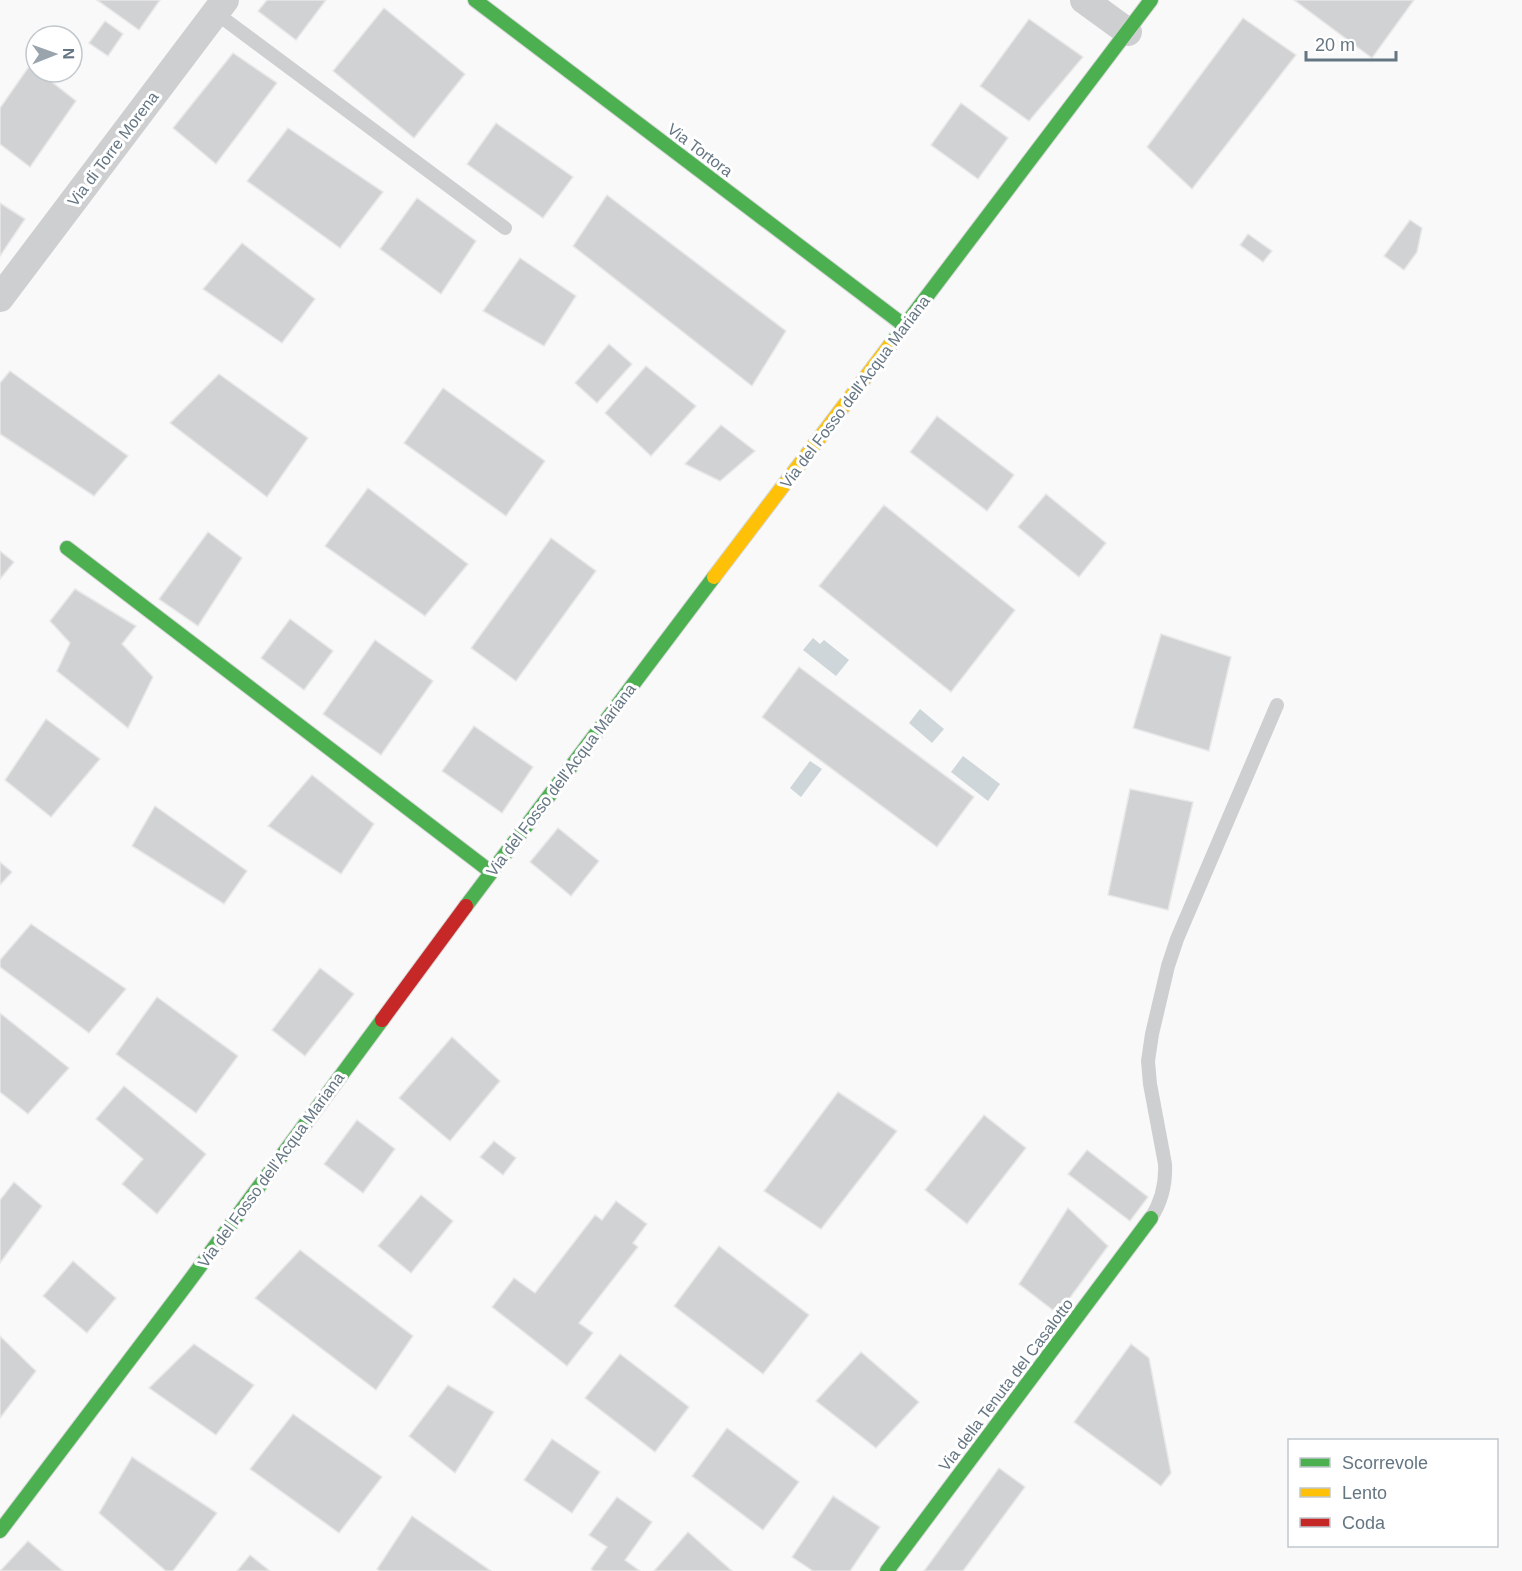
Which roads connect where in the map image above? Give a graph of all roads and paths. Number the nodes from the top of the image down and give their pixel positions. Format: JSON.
{"nodes":[{"id":1,"x":475,"y":0,"type":"edge"},
{"id":2,"x":1084,"y":0,"type":"edge"},
{"id":3,"x":1151,"y":0,"type":"edge"},
{"id":4,"x":221,"y":6,"type":"edge"},
{"id":5,"x":1128,"y":32,"type":"junction"},
{"id":6,"x":505,"y":228,"type":"dead end"},
{"id":7,"x":0,"y":298,"type":"edge"},
{"id":8,"x":905,"y":326,"type":"junction"},
{"id":9,"x":67,"y":548,"type":"dead end"},
{"id":10,"x":1276,"y":705,"type":"dead end"},
{"id":11,"x":491,"y":872,"type":"junction"},
{"id":12,"x":1151,"y":1218,"type":"joint"},
{"id":13,"x":0,"y":1531,"type":"edge"},
{"id":14,"x":887,"y":1571,"type":"edge"}],
"edges":[{"from":1,"to":8,"type":"street","name":"Via Tortora"},
{"from":2,"to":5,"type":"street"},
{"from":3,"to":5,"type":"street","name":"Via del Fosso dell'Acqua Mariana"},
{"from":4,"to":6,"type":"lane"},
{"from":4,"to":7,"type":"street","name":"Via di Torre Morena"},
{"from":5,"to":8,"type":"street","name":"Via del Fosso dell'Acqua Mariana"},
{"from":8,"to":11,"type":"street","name":"Via del Fosso dell'Acqua Mariana"},
{"from":9,"to":11,"type":"street"},
{"from":10,"to":12,"type":"lane"},
{"from":11,"to":13,"type":"street","name":"Via del Fosso dell'Acqua Mariana"},
{"from":12,"to":14,"type":"street","name":"Via della Tenuta del Casalotto"}]}
